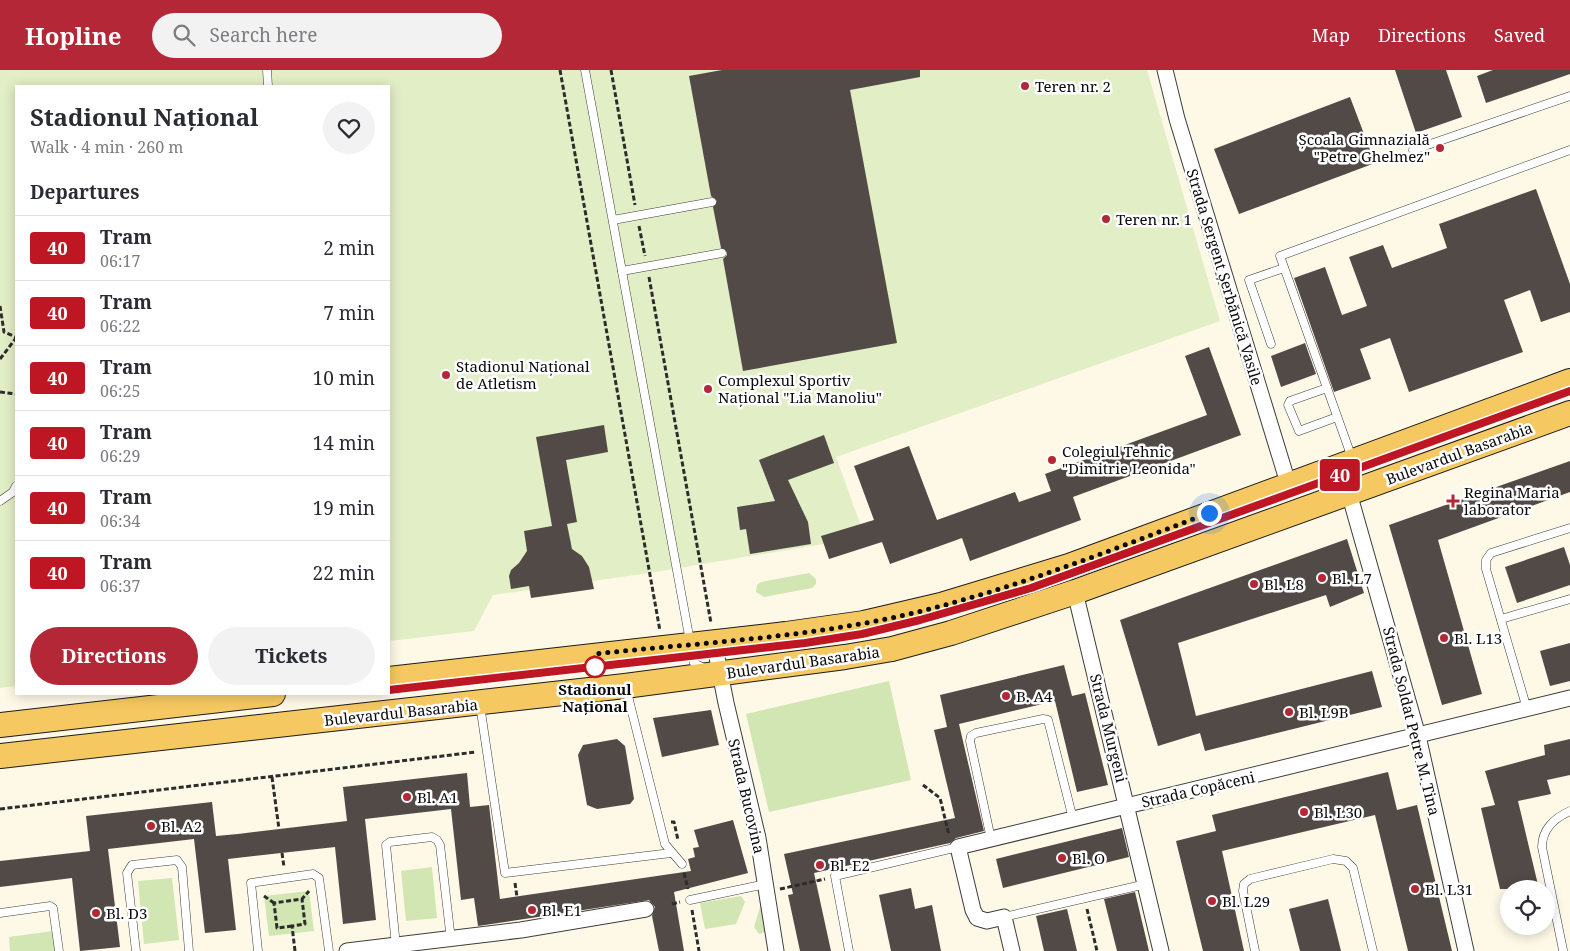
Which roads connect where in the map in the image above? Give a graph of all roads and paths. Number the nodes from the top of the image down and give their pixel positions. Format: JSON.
{"nodes":[{"id":1,"x":267,"y":70,"type":"edge"},
{"id":2,"x":560,"y":70,"type":"edge"},
{"id":3,"x":585,"y":70,"type":"edge"},
{"id":4,"x":611,"y":70,"type":"edge"},
{"id":5,"x":1165,"y":70,"type":"edge"},
{"id":6,"x":268,"y":85,"type":"edge"},
{"id":7,"x":1570,"y":96,"type":"edge"},
{"id":8,"x":1413,"y":150,"type":"dead end"},
{"id":9,"x":1570,"y":150,"type":"edge"},
{"id":10,"x":712,"y":202,"type":"dead end"},
{"id":11,"x":637,"y":216,"type":"junction"},
{"id":12,"x":613,"y":220,"type":"junction"},
{"id":13,"x":722,"y":253,"type":"dead end"},
{"id":14,"x":647,"y":266,"type":"junction"},
{"id":15,"x":1284,"y":268,"type":"junction"},
{"id":16,"x":622,"y":271,"type":"junction"},
{"id":17,"x":0,"y":306,"type":"edge"},
{"id":18,"x":15,"y":338,"type":"edge"},
{"id":19,"x":15,"y":339,"type":"edge"},
{"id":20,"x":1271,"y":344,"type":"dead end"},
{"id":21,"x":0,"y":359,"type":"edge"},
{"id":22,"x":1570,"y":381,"type":"edge"},
{"id":23,"x":1327,"y":388,"type":"junction"},
{"id":24,"x":0,"y":392,"type":"edge"},
{"id":25,"x":15,"y":394,"type":"edge"},
{"id":26,"x":1570,"y":412,"type":"edge"},
{"id":27,"x":1337,"y":417,"type":"junction"},
{"id":28,"x":1352,"y":460,"type":"junction"},
{"id":29,"x":1288,"y":483,"type":"junction"},
{"id":30,"x":15,"y":488,"type":"edge"},
{"id":31,"x":1349,"y":493,"type":"junction"},
{"id":32,"x":0,"y":501,"type":"edge"},
{"id":33,"x":1570,"y":528,"type":"edge"},
{"id":34,"x":1076,"y":592,"type":"junction"},
{"id":35,"x":1570,"y":599,"type":"edge"},
{"id":36,"x":1501,"y":619,"type":"junction"},
{"id":37,"x":653,"y":635,"type":"dead end"},
{"id":38,"x":714,"y":642,"type":"junction"},
{"id":39,"x":691,"y":644,"type":"junction"},
{"id":40,"x":720,"y":674,"type":"junction"},
{"id":41,"x":390,"y":679,"type":"edge"},
{"id":42,"x":625,"y":686,"type":"junction"},
{"id":43,"x":264,"y":695,"type":"edge"},
{"id":44,"x":1570,"y":698,"type":"edge"},
{"id":45,"x":479,"y":703,"type":"junction"},
{"id":46,"x":1527,"y":709,"type":"junction"},
{"id":47,"x":0,"y":725,"type":"edge"},
{"id":48,"x":1418,"y":736,"type":"junction"},
{"id":49,"x":486,"y":751,"type":"junction"},
{"id":50,"x":0,"y":756,"type":"edge"},
{"id":51,"x":272,"y":777,"type":"junction"},
{"id":52,"x":924,"y":785,"type":"dead end"},
{"id":53,"x":1128,"y":806,"type":"junction"},
{"id":54,"x":0,"y":809,"type":"edge"},
{"id":55,"x":1570,"y":811,"type":"edge"},
{"id":56,"x":1074,"y":819,"type":"junction"},
{"id":57,"x":279,"y":829,"type":"dead end"},
{"id":58,"x":991,"y":839,"type":"junction"},
{"id":59,"x":678,"y":840,"type":"dead end"},
{"id":60,"x":665,"y":844,"type":"junction"},
{"id":61,"x":954,"y":845,"type":"junction"},
{"id":62,"x":671,"y":853,"type":"junction"},
{"id":63,"x":682,"y":864,"type":"dead end"},
{"id":64,"x":809,"y":883,"type":"dead end"},
{"id":65,"x":1146,"y":884,"type":"junction"},
{"id":66,"x":791,"y":887,"type":"dead end"},
{"id":67,"x":767,"y":888,"type":"junction"},
{"id":68,"x":1085,"y":898,"type":"junction"},
{"id":69,"x":690,"y":900,"type":"dead end"},
{"id":70,"x":646,"y":909,"type":"dead end"},
{"id":71,"x":0,"y":913,"type":"edge"},
{"id":72,"x":1004,"y":918,"type":"junction"},
{"id":73,"x":292,"y":926,"type":"junction"},
{"id":74,"x":451,"y":940,"type":"junction"},
{"id":75,"x":396,"y":946,"type":"junction"},
{"id":76,"x":1565,"y":950,"type":"edge"},
{"id":77,"x":60,"y":951,"type":"edge"},
{"id":78,"x":136,"y":951,"type":"edge"},
{"id":79,"x":189,"y":951,"type":"edge"},
{"id":80,"x":258,"y":951,"type":"edge"},
{"id":81,"x":295,"y":951,"type":"edge"},
{"id":82,"x":329,"y":951,"type":"edge"},
{"id":83,"x":347,"y":951,"type":"edge"},
{"id":84,"x":776,"y":951,"type":"edge"},
{"id":85,"x":849,"y":951,"type":"edge"},
{"id":86,"x":1012,"y":951,"type":"edge"},
{"id":87,"x":1097,"y":951,"type":"edge"},
{"id":88,"x":1161,"y":951,"type":"edge"},
{"id":89,"x":1255,"y":951,"type":"edge"},
{"id":90,"x":1373,"y":951,"type":"edge"},
{"id":91,"x":1466,"y":951,"type":"edge"}],
"edges":[{"from":1,"to":6,"type":"lane"},
{"from":2,"to":37,"type":"path"},
{"from":3,"to":12,"type":"lane"},
{"from":4,"to":11,"type":"path"},
{"from":5,"to":29,"type":"street","name":"Strada Sergent Șerbănică Vasile"},
{"from":7,"to":8,"type":"lane"},
{"from":9,"to":15,"type":"lane"},
{"from":10,"to":11,"type":"lane"},
{"from":11,"to":12,"type":"lane"},
{"from":11,"to":14,"type":"path"},
{"from":12,"to":16,"type":"lane"},
{"from":13,"to":14,"type":"lane"},
{"from":14,"to":16,"type":"lane"},
{"from":14,"to":38,"type":"path"},
{"from":15,"to":20,"type":"lane"},
{"from":15,"to":23,"type":"lane"},
{"from":16,"to":39,"type":"lane"},
{"from":17,"to":18,"type":"path"},
{"from":19,"to":21,"type":"path"},
{"from":22,"to":28,"type":"main road","name":"Bulevardul Basarabia"},
{"from":23,"to":27,"type":"lane"},
{"from":23,"to":27,"type":"lane"},
{"from":24,"to":25,"type":"path"},
{"from":26,"to":31,"type":"main road","name":"Bulevardul Basarabia"},
{"from":27,"to":28,"type":"lane"},
{"from":28,"to":29,"type":"main road","name":"Bulevardul Basarabia"},
{"from":29,"to":38,"type":"main road","name":"Bulevardul Basarabia"},
{"from":30,"to":32,"type":"lane"},
{"from":31,"to":34,"type":"main road","name":"Bulevardul Basarabia"},
{"from":31,"to":48,"type":"street","name":"Strada Soldat Petre M. Tina"},
{"from":33,"to":36,"type":"lane"},
{"from":34,"to":40,"type":"main road","name":"Bulevardul Basarabia"},
{"from":34,"to":53,"type":"street","name":"Strada Murgeni"},
{"from":35,"to":36,"type":"lane"},
{"from":36,"to":46,"type":"lane"},
{"from":38,"to":39,"type":"main road","name":"Bulevardul Basarabia"},
{"from":38,"to":40,"type":"street","name":"Strada Bucovina"},
{"from":39,"to":40,"type":"lane"},
{"from":39,"to":41,"type":"main road","name":"Bulevardul Basarabia"},
{"from":40,"to":42,"type":"main road","name":"Bulevardul Basarabia"},
{"from":40,"to":67,"type":"street","name":"Strada Bucovina"},
{"from":42,"to":45,"type":"main road","name":"Bulevardul Basarabia"},
{"from":42,"to":60,"type":"lane"},
{"from":43,"to":47,"type":"main road"},
{"from":44,"to":46,"type":"street","name":"Strada Copăceni"},
{"from":45,"to":49,"type":"lane"},
{"from":45,"to":50,"type":"main road","name":"Bulevardul Basarabia"},
{"from":46,"to":48,"type":"street","name":"Strada Copăceni"},
{"from":48,"to":53,"type":"street","name":"Strada Copăceni"},
{"from":48,"to":91,"type":"street","name":"Strada Soldat Petre M. Tina"},
{"from":49,"to":51,"type":"path"},
{"from":49,"to":62,"type":"lane"},
{"from":51,"to":54,"type":"path"},
{"from":51,"to":57,"type":"path"},
{"from":52,"to":61,"type":"path"},
{"from":53,"to":56,"type":"street","name":"Strada Copăceni"},
{"from":53,"to":65,"type":"street","name":"Strada Murgeni"},
{"from":55,"to":76,"type":"lane"},
{"from":56,"to":58,"type":"street","name":"Strada Copăceni"},
{"from":56,"to":58,"type":"lane"},
{"from":58,"to":61,"type":"street","name":"Strada Copăceni"},
{"from":59,"to":60,"type":"path"},
{"from":60,"to":62,"type":"lane"},
{"from":61,"to":72,"type":"street"},
{"from":61,"to":85,"type":"lane"},
{"from":62,"to":63,"type":"lane"},
{"from":64,"to":66,"type":"path"},
{"from":65,"to":68,"type":"lane"},
{"from":65,"to":88,"type":"street","name":"Strada Murgeni"},
{"from":67,"to":69,"type":"lane"},
{"from":67,"to":84,"type":"street","name":"Strada Bucovina"},
{"from":68,"to":72,"type":"lane"},
{"from":68,"to":87,"type":"path"},
{"from":70,"to":74,"type":"street"},
{"from":71,"to":77,"type":"lane"},
{"from":72,"to":86,"type":"street"},
{"from":73,"to":73,"type":"path"},
{"from":73,"to":81,"type":"path"},
{"from":74,"to":75,"type":"street"},
{"from":74,"to":75,"type":"lane"},
{"from":75,"to":83,"type":"street"},
{"from":78,"to":79,"type":"lane"},
{"from":80,"to":82,"type":"lane"},
{"from":89,"to":90,"type":"lane"}]}
